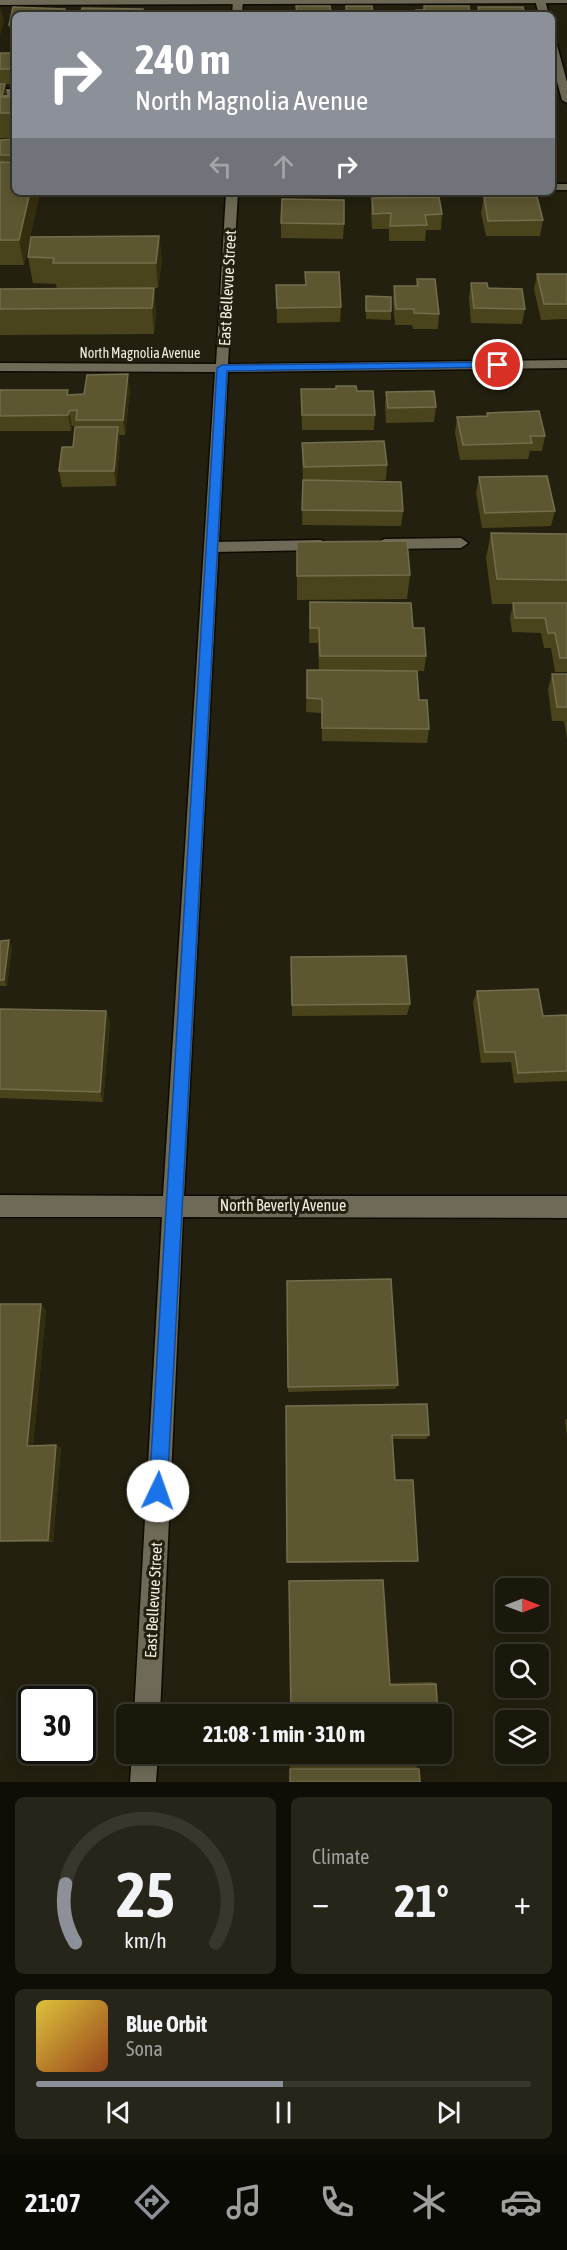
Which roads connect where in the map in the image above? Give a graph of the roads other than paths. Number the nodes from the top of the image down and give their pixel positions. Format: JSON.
{"nodes":[{"id":1,"x":540,"y":0,"type":"edge"},
{"id":2,"x":567,"y":0,"type":"edge"},
{"id":3,"x":238,"y":1,"type":"edge"},
{"id":4,"x":0,"y":2,"type":"edge"},
{"id":5,"x":555,"y":56,"type":"edge"},
{"id":6,"x":567,"y":100,"type":"edge"},
{"id":7,"x":232,"y":195,"type":"edge"},
{"id":8,"x":567,"y":364,"type":"edge"},
{"id":9,"x":0,"y":367,"type":"edge"},
{"id":10,"x":222,"y":368,"type":"junction"},
{"id":11,"x":461,"y":543,"type":"dead end"},
{"id":12,"x":330,"y":545,"type":"edge"},
{"id":13,"x":366,"y":545,"type":"edge"},
{"id":14,"x":212,"y":547,"type":"junction"},
{"id":15,"x":173,"y":1205,"type":"junction"},
{"id":16,"x":0,"y":1206,"type":"edge"},
{"id":17,"x":567,"y":1207,"type":"edge"},
{"id":18,"x":148,"y":1704,"type":"edge"},
{"id":19,"x":144,"y":1764,"type":"edge"},
{"id":20,"x":143,"y":1782,"type":"edge"}],
"edges":[{"from":1,"to":2,"type":"street"},
{"from":1,"to":3,"type":"street"},
{"from":3,"to":4,"type":"street"},
{"from":5,"to":6,"type":"street"},
{"from":7,"to":10,"type":"street","name":"East Bellevue Street"},
{"from":8,"to":10,"type":"street","name":"North Magnolia Avenue"},
{"from":9,"to":10,"type":"street","name":"North Magnolia Avenue"},
{"from":10,"to":14,"type":"street","name":"East Bellevue Street"},
{"from":11,"to":13,"type":"street"},
{"from":12,"to":14,"type":"street"},
{"from":14,"to":15,"type":"street","name":"East Bellevue Street"},
{"from":15,"to":16,"type":"street","name":"North Beverly Avenue"},
{"from":15,"to":17,"type":"street","name":"North Beverly Avenue"},
{"from":15,"to":18,"type":"street","name":"East Bellevue Street"},
{"from":19,"to":20,"type":"street"}]}
